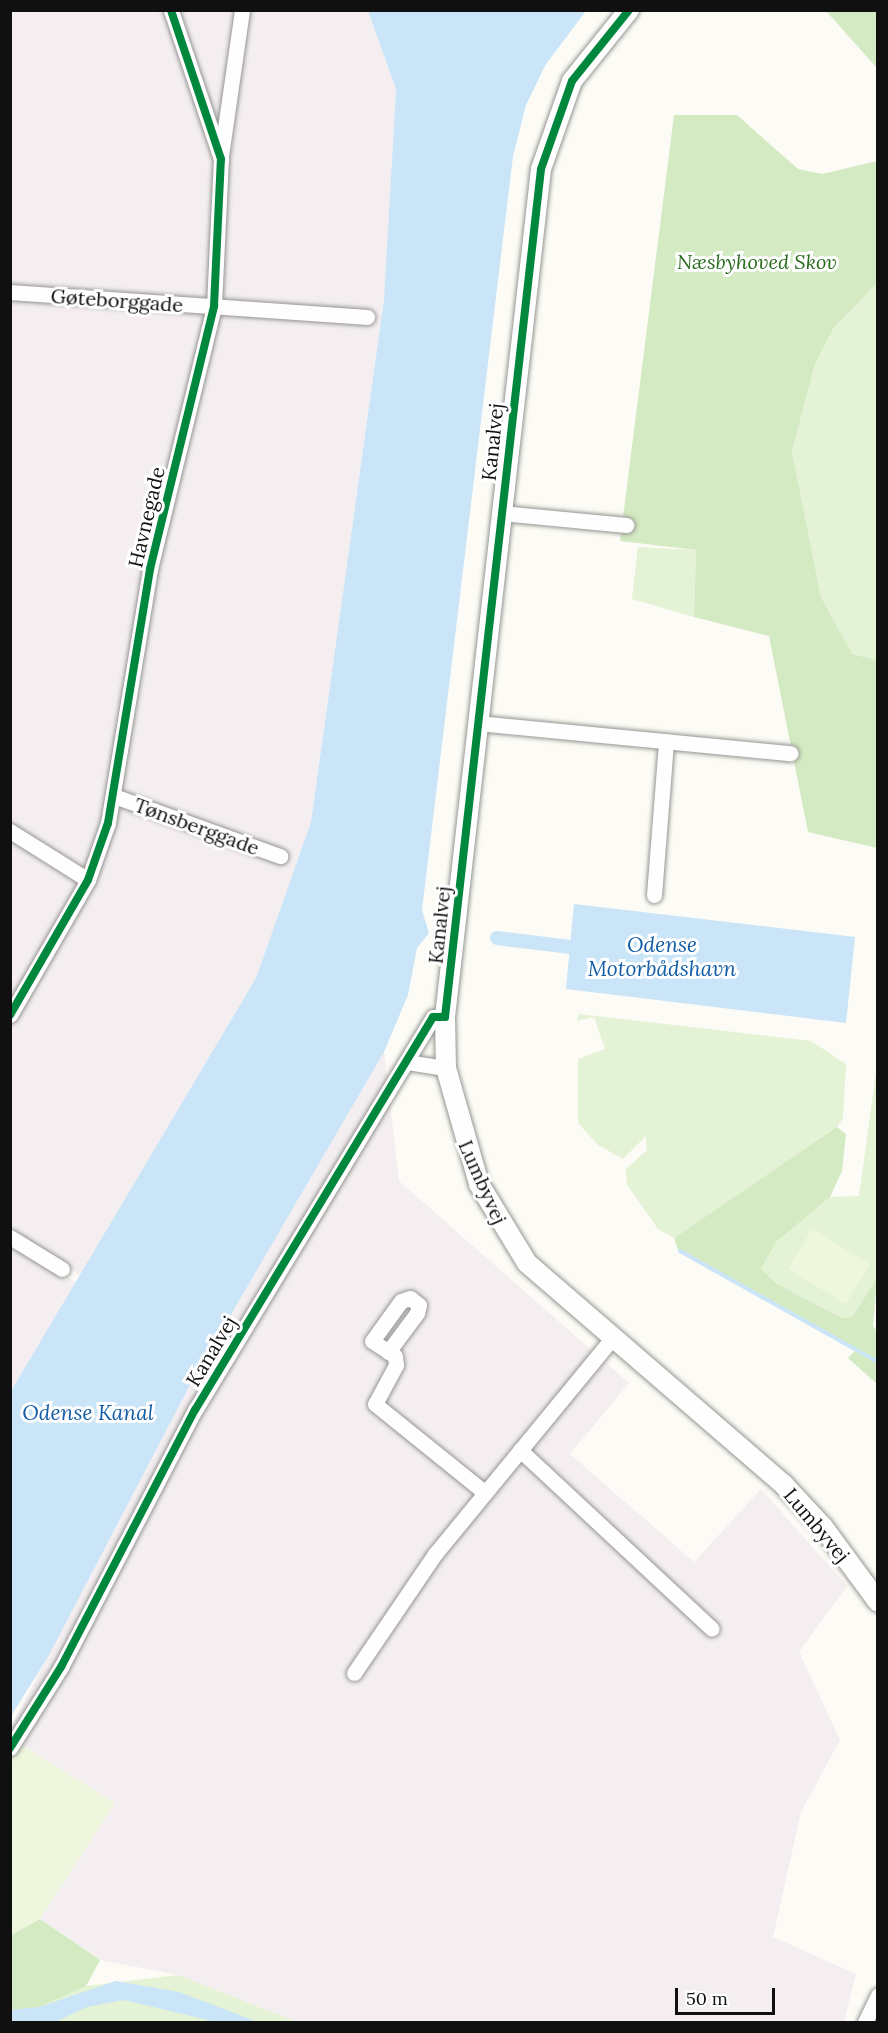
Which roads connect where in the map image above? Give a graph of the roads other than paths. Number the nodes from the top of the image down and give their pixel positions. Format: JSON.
{"nodes":[{"id":1,"x":171,"y":10,"type":"edge"},
{"id":2,"x":242,"y":10,"type":"edge"},
{"id":3,"x":629,"y":10,"type":"edge"},
{"id":4,"x":221,"y":159,"type":"junction"},
{"id":5,"x":10,"y":292,"type":"edge"},
{"id":6,"x":213,"y":306,"type":"junction"},
{"id":7,"x":367,"y":317,"type":"dead end"},
{"id":8,"x":501,"y":513,"type":"junction"},
{"id":9,"x":626,"y":525,"type":"dead end"},
{"id":10,"x":477,"y":723,"type":"junction"},
{"id":11,"x":666,"y":741,"type":"junction"},
{"id":12,"x":791,"y":753,"type":"dead end"},
{"id":13,"x":114,"y":796,"type":"junction"},
{"id":14,"x":10,"y":831,"type":"edge"},
{"id":15,"x":280,"y":856,"type":"dead end"},
{"id":16,"x":88,"y":880,"type":"junction"},
{"id":17,"x":654,"y":895,"type":"dead end"},
{"id":18,"x":10,"y":1016,"type":"edge"},
{"id":19,"x":445,"y":1017,"type":"junction"},
{"id":20,"x":407,"y":1062,"type":"junction"},
{"id":21,"x":446,"y":1068,"type":"junction"},
{"id":22,"x":10,"y":1237,"type":"edge"},
{"id":23,"x":62,"y":1269,"type":"dead end"},
{"id":24,"x":613,"y":1337,"type":"junction"},
{"id":25,"x":388,"y":1352,"type":"dead end"},
{"id":26,"x":520,"y":1450,"type":"junction"},
{"id":27,"x":484,"y":1492,"type":"junction"},
{"id":28,"x":878,"y":1602,"type":"edge"},
{"id":29,"x":712,"y":1629,"type":"dead end"},
{"id":30,"x":354,"y":1673,"type":"dead end"},
{"id":31,"x":10,"y":1748,"type":"edge"},
{"id":32,"x":878,"y":1995,"type":"edge"},
{"id":33,"x":865,"y":2022,"type":"edge"}],
"edges":[{"from":1,"to":4,"type":"street","name":"Havnegade"},
{"from":2,"to":4,"type":"street"},
{"from":3,"to":8,"type":"street","name":"Kanalvej"},
{"from":4,"to":6,"type":"street","name":"Havnegade"},
{"from":5,"to":6,"type":"street","name":"Gøteborggade"},
{"from":6,"to":7,"type":"street","name":"Gøteborggade"},
{"from":6,"to":13,"type":"street","name":"Havnegade"},
{"from":8,"to":9,"type":"street"},
{"from":8,"to":10,"type":"street","name":"Kanalvej"},
{"from":10,"to":11,"type":"street"},
{"from":10,"to":19,"type":"street","name":"Kanalvej"},
{"from":11,"to":12,"type":"street"},
{"from":11,"to":17,"type":"street"},
{"from":13,"to":15,"type":"street","name":"Tønsberggade"},
{"from":13,"to":16,"type":"street","name":"Havnegade"},
{"from":14,"to":16,"type":"street"},
{"from":16,"to":18,"type":"street","name":"Havnegade"},
{"from":19,"to":20,"type":"street","name":"Kanalvej"},
{"from":19,"to":21,"type":"street","name":"Lumbyvej"},
{"from":20,"to":21,"type":"street"},
{"from":20,"to":31,"type":"street","name":"Kanalvej"},
{"from":21,"to":24,"type":"street","name":"Lumbyvej"},
{"from":22,"to":23,"type":"street"},
{"from":24,"to":26,"type":"street"},
{"from":24,"to":28,"type":"street","name":"Lumbyvej"},
{"from":25,"to":27,"type":"street"},
{"from":26,"to":27,"type":"street"},
{"from":26,"to":29,"type":"street"},
{"from":27,"to":30,"type":"street"},
{"from":32,"to":33,"type":"street"}]}
